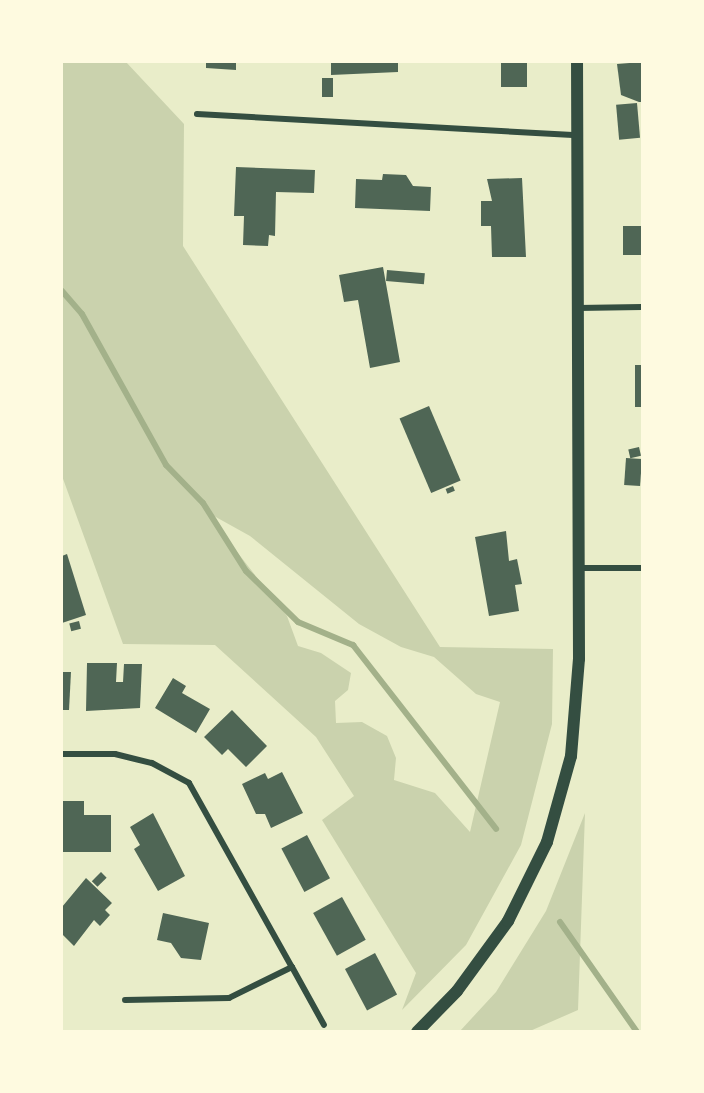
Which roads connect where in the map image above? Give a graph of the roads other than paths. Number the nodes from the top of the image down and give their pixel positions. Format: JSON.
{"nodes":[{"id":1,"x":576,"y":62,"type":"edge"},
{"id":2,"x":197,"y":114,"type":"dead end"},
{"id":3,"x":577,"y":135,"type":"junction"},
{"id":4,"x":642,"y":306,"type":"edge"},
{"id":5,"x":577,"y":308,"type":"junction"},
{"id":6,"x":578,"y":568,"type":"junction"},
{"id":7,"x":642,"y":568,"type":"edge"},
{"id":8,"x":62,"y":754,"type":"edge"},
{"id":9,"x":292,"y":967,"type":"junction"},
{"id":10,"x":125,"y":1000,"type":"dead end"},
{"id":11,"x":324,"y":1025,"type":"dead end"},
{"id":12,"x":417,"y":1032,"type":"edge"}],
"edges":[{"from":1,"to":3,"type":"main road"},
{"from":2,"to":3,"type":"street"},
{"from":3,"to":5,"type":"main road"},
{"from":4,"to":5,"type":"street"},
{"from":5,"to":6,"type":"main road"},
{"from":6,"to":7,"type":"street"},
{"from":6,"to":12,"type":"main road"},
{"from":8,"to":9,"type":"street"},
{"from":9,"to":10,"type":"street"},
{"from":9,"to":11,"type":"street"}]}
